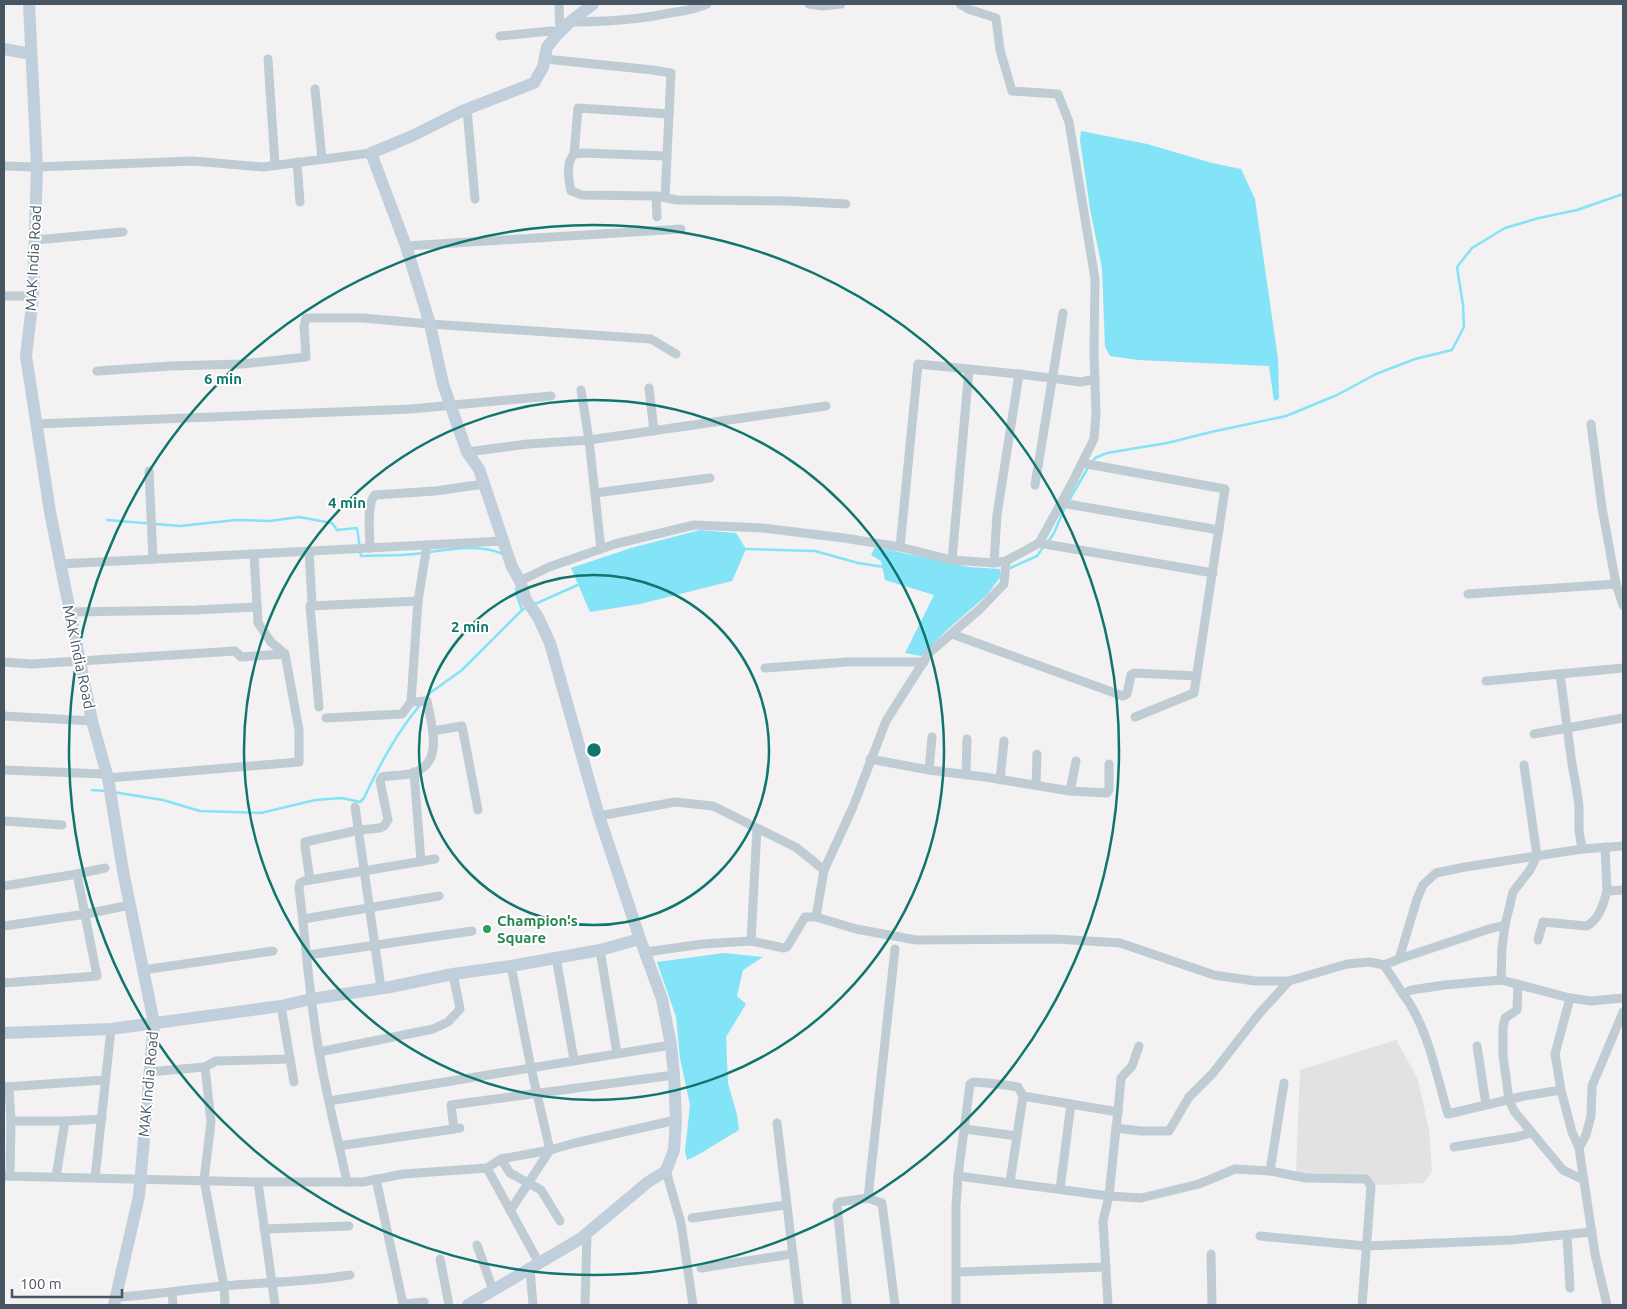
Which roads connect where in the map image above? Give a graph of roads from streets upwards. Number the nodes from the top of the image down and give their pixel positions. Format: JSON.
{"nodes":[{"id":1,"x":29,"y":4,"type":"edge"},
{"id":2,"x":559,"y":4,"type":"edge"},
{"id":3,"x":592,"y":4,"type":"edge"},
{"id":4,"x":707,"y":4,"type":"edge"},
{"id":5,"x":809,"y":4,"type":"edge"},
{"id":6,"x":840,"y":4,"type":"edge"},
{"id":7,"x":960,"y":4,"type":"edge"},
{"id":8,"x":570,"y":22,"type":"junction"},
{"id":9,"x":560,"y":32,"type":"junction"},
{"id":10,"x":500,"y":36,"type":"dead end"},
{"id":11,"x":4,"y":49,"type":"edge"},
{"id":12,"x":31,"y":54,"type":"junction"},
{"id":13,"x":268,"y":59,"type":"dead end"},
{"id":14,"x":545,"y":59,"type":"junction"},
{"id":15,"x":315,"y":89,"type":"dead end"},
{"id":16,"x":467,"y":109,"type":"junction"},
{"id":17,"x":669,"y":114,"type":"junction"},
{"id":18,"x":371,"y":153,"type":"junction"},
{"id":19,"x":574,"y":154,"type":"junction"},
{"id":20,"x":666,"y":156,"type":"junction"},
{"id":21,"x":322,"y":159,"type":"junction"},
{"id":22,"x":297,"y":162,"type":"junction"},
{"id":23,"x":275,"y":165,"type":"junction"},
{"id":24,"x":4,"y":166,"type":"edge"},
{"id":25,"x":37,"y":166,"type":"junction"},
{"id":26,"x":660,"y":196,"type":"junction"},
{"id":27,"x":474,"y":200,"type":"dead end"},
{"id":28,"x":300,"y":202,"type":"dead end"},
{"id":29,"x":846,"y":204,"type":"dead end"},
{"id":30,"x":657,"y":217,"type":"dead end"},
{"id":31,"x":681,"y":230,"type":"dead end"},
{"id":32,"x":123,"y":232,"type":"dead end"},
{"id":33,"x":35,"y":240,"type":"junction"},
{"id":34,"x":406,"y":246,"type":"junction"},
{"id":35,"x":4,"y":296,"type":"edge"},
{"id":36,"x":33,"y":296,"type":"junction"},
{"id":37,"x":1064,"y":313,"type":"dead end"},
{"id":38,"x":430,"y":324,"type":"junction"},
{"id":39,"x":676,"y":354,"type":"dead end"},
{"id":40,"x":969,"y":369,"type":"junction"},
{"id":41,"x":97,"y":371,"type":"dead end"},
{"id":42,"x":1019,"y":374,"type":"junction"},
{"id":43,"x":1052,"y":378,"type":"junction"},
{"id":44,"x":1095,"y":379,"type":"junction"},
{"id":45,"x":648,"y":388,"type":"dead end"},
{"id":46,"x":581,"y":390,"type":"dead end"},
{"id":47,"x":551,"y":396,"type":"dead end"},
{"id":48,"x":450,"y":404,"type":"junction"},
{"id":49,"x":826,"y":406,"type":"dead end"},
{"id":50,"x":36,"y":424,"type":"junction"},
{"id":51,"x":1591,"y":424,"type":"dead end"},
{"id":52,"x":654,"y":431,"type":"junction"},
{"id":53,"x":589,"y":440,"type":"junction"},
{"id":54,"x":468,"y":452,"type":"junction"},
{"id":55,"x":1088,"y":464,"type":"junction"},
{"id":56,"x":148,"y":471,"type":"dead end"},
{"id":57,"x":710,"y":478,"type":"dead end"},
{"id":58,"x":484,"y":484,"type":"junction"},
{"id":59,"x":1035,"y":485,"type":"dead end"},
{"id":60,"x":594,"y":494,"type":"junction"},
{"id":61,"x":1065,"y":503,"type":"junction"},
{"id":62,"x":1219,"y":530,"type":"junction"},
{"id":63,"x":503,"y":541,"type":"junction"},
{"id":64,"x":1044,"y":543,"type":"junction"},
{"id":65,"x":427,"y":545,"type":"junction"},
{"id":66,"x":900,"y":547,"type":"junction"},
{"id":67,"x":370,"y":548,"type":"junction"},
{"id":68,"x":600,"y":549,"type":"junction"},
{"id":69,"x":309,"y":551,"type":"junction"},
{"id":70,"x":254,"y":554,"type":"junction"},
{"id":71,"x":153,"y":559,"type":"junction"},
{"id":72,"x":952,"y":560,"type":"junction"},
{"id":73,"x":994,"y":563,"type":"junction"},
{"id":74,"x":60,"y":564,"type":"junction"},
{"id":75,"x":1005,"y":568,"type":"junction"},
{"id":76,"x":1213,"y":573,"type":"junction"},
{"id":77,"x":520,"y":581,"type":"junction"},
{"id":78,"x":1616,"y":584,"type":"junction"},
{"id":79,"x":1468,"y":594,"type":"dead end"},
{"id":80,"x":418,"y":601,"type":"junction"},
{"id":81,"x":1623,"y":605,"type":"edge"},
{"id":82,"x":310,"y":606,"type":"junction"},
{"id":83,"x":257,"y":607,"type":"junction"},
{"id":84,"x":70,"y":612,"type":"junction"},
{"id":85,"x":952,"y":634,"type":"junction"},
{"id":86,"x":285,"y":654,"type":"junction"},
{"id":87,"x":4,"y":662,"type":"edge"},
{"id":88,"x":80,"y":662,"type":"junction"},
{"id":89,"x":924,"y":662,"type":"junction"},
{"id":90,"x":765,"y":668,"type":"dead end"},
{"id":91,"x":1623,"y":668,"type":"edge"},
{"id":92,"x":1560,"y":674,"type":"junction"},
{"id":93,"x":1197,"y":676,"type":"junction"},
{"id":94,"x":1486,"y":681,"type":"dead end"},
{"id":95,"x":412,"y":702,"type":"junction"},
{"id":96,"x":319,"y":706,"type":"dead end"},
{"id":97,"x":4,"y":716,"type":"edge"},
{"id":98,"x":1135,"y":717,"type":"dead end"},
{"id":99,"x":326,"y":718,"type":"dead end"},
{"id":100,"x":1623,"y":718,"type":"edge"},
{"id":101,"x":92,"y":722,"type":"junction"},
{"id":102,"x":1567,"y":728,"type":"junction"},
{"id":103,"x":433,"y":731,"type":"junction"},
{"id":104,"x":1534,"y":734,"type":"dead end"},
{"id":105,"x":932,"y":737,"type":"dead end"},
{"id":106,"x":967,"y":739,"type":"dead end"},
{"id":107,"x":1004,"y":741,"type":"dead end"},
{"id":108,"x":1037,"y":754,"type":"dead end"},
{"id":109,"x":870,"y":760,"type":"junction"},
{"id":110,"x":1076,"y":761,"type":"dead end"},
{"id":111,"x":1109,"y":764,"type":"dead end"},
{"id":112,"x":1524,"y":765,"type":"dead end"},
{"id":113,"x":4,"y":770,"type":"edge"},
{"id":114,"x":928,"y":770,"type":"junction"},
{"id":115,"x":414,"y":772,"type":"junction"},
{"id":116,"x":966,"y":775,"type":"junction"},
{"id":117,"x":1000,"y":780,"type":"junction"},
{"id":118,"x":1036,"y":785,"type":"junction"},
{"id":119,"x":110,"y":787,"type":"junction"},
{"id":120,"x":1070,"y":790,"type":"junction"},
{"id":121,"x":355,"y":807,"type":"dead end"},
{"id":122,"x":478,"y":810,"type":"dead end"},
{"id":123,"x":599,"y":816,"type":"junction"},
{"id":124,"x":4,"y":821,"type":"edge"},
{"id":125,"x":62,"y":825,"type":"dead end"},
{"id":126,"x":757,"y":829,"type":"junction"},
{"id":127,"x":359,"y":830,"type":"junction"},
{"id":128,"x":1623,"y":846,"type":"edge"},
{"id":129,"x":1605,"y":847,"type":"junction"},
{"id":130,"x":1582,"y":849,"type":"junction"},
{"id":131,"x":1537,"y":856,"type":"junction"},
{"id":132,"x":435,"y":860,"type":"dead end"},
{"id":133,"x":421,"y":862,"type":"junction"},
{"id":134,"x":105,"y":868,"type":"dead end"},
{"id":135,"x":364,"y":870,"type":"junction"},
{"id":136,"x":824,"y":870,"type":"junction"},
{"id":137,"x":77,"y":874,"type":"junction"},
{"id":138,"x":310,"y":880,"type":"junction"},
{"id":139,"x":4,"y":886,"type":"edge"},
{"id":140,"x":1623,"y":890,"type":"edge"},
{"id":141,"x":1607,"y":891,"type":"junction"},
{"id":142,"x":439,"y":896,"type":"dead end"},
{"id":143,"x":130,"y":905,"type":"junction"},
{"id":144,"x":370,"y":908,"type":"junction"},
{"id":145,"x":86,"y":914,"type":"junction"},
{"id":146,"x":816,"y":917,"type":"junction"},
{"id":147,"x":303,"y":919,"type":"junction"},
{"id":148,"x":1505,"y":925,"type":"junction"},
{"id":149,"x":4,"y":926,"type":"edge"},
{"id":150,"x":472,"y":931,"type":"dead end"},
{"id":151,"x":640,"y":939,"type":"junction"},
{"id":152,"x":1538,"y":940,"type":"dead end"},
{"id":153,"x":751,"y":941,"type":"junction"},
{"id":154,"x":375,"y":945,"type":"junction"},
{"id":155,"x":895,"y":949,"type":"dead end"},
{"id":156,"x":600,"y":950,"type":"junction"},
{"id":157,"x":273,"y":951,"type":"dead end"},
{"id":158,"x":646,"y":952,"type":"junction"},
{"id":159,"x":308,"y":955,"type":"junction"},
{"id":160,"x":556,"y":957,"type":"junction"},
{"id":161,"x":1399,"y":959,"type":"junction"},
{"id":162,"x":1384,"y":965,"type":"junction"},
{"id":163,"x":512,"y":966,"type":"junction"},
{"id":164,"x":143,"y":970,"type":"junction"},
{"id":165,"x":453,"y":974,"type":"junction"},
{"id":166,"x":1501,"y":980,"type":"junction"},
{"id":167,"x":1290,"y":981,"type":"junction"},
{"id":168,"x":4,"y":982,"type":"edge"},
{"id":169,"x":1518,"y":984,"type":"junction"},
{"id":170,"x":381,"y":988,"type":"junction"},
{"id":171,"x":1403,"y":994,"type":"junction"},
{"id":172,"x":1570,"y":998,"type":"junction"},
{"id":173,"x":1623,"y":998,"type":"edge"},
{"id":174,"x":311,"y":999,"type":"junction"},
{"id":175,"x":282,"y":1006,"type":"junction"},
{"id":176,"x":1623,"y":1012,"type":"edge"},
{"id":177,"x":154,"y":1023,"type":"junction"},
{"id":178,"x":111,"y":1028,"type":"junction"},
{"id":179,"x":4,"y":1033,"type":"edge"},
{"id":180,"x":671,"y":1045,"type":"junction"},
{"id":181,"x":1138,"y":1046,"type":"dead end"},
{"id":182,"x":1477,"y":1046,"type":"dead end"},
{"id":183,"x":319,"y":1052,"type":"junction"},
{"id":184,"x":617,"y":1054,"type":"junction"},
{"id":185,"x":290,"y":1059,"type":"junction"},
{"id":186,"x":574,"y":1060,"type":"junction"},
{"id":187,"x":205,"y":1067,"type":"junction"},
{"id":188,"x":531,"y":1068,"type":"junction"},
{"id":189,"x":149,"y":1072,"type":"junction"},
{"id":190,"x":674,"y":1075,"type":"junction"},
{"id":191,"x":105,"y":1080,"type":"junction"},
{"id":192,"x":294,"y":1082,"type":"dead end"},
{"id":193,"x":1284,"y":1083,"type":"dead end"},
{"id":194,"x":6,"y":1087,"type":"edge"},
{"id":195,"x":1561,"y":1090,"type":"junction"},
{"id":196,"x":537,"y":1093,"type":"junction"},
{"id":197,"x":1023,"y":1096,"type":"junction"},
{"id":198,"x":330,"y":1100,"type":"junction"},
{"id":199,"x":1509,"y":1100,"type":"junction"},
{"id":200,"x":1071,"y":1104,"type":"junction"},
{"id":201,"x":1486,"y":1105,"type":"junction"},
{"id":202,"x":1118,"y":1112,"type":"junction"},
{"id":203,"x":102,"y":1119,"type":"junction"},
{"id":204,"x":676,"y":1120,"type":"junction"},
{"id":205,"x":11,"y":1121,"type":"junction"},
{"id":206,"x":65,"y":1121,"type":"junction"},
{"id":207,"x":777,"y":1123,"type":"dead end"},
{"id":208,"x":1116,"y":1128,"type":"junction"},
{"id":209,"x":965,"y":1129,"type":"junction"},
{"id":210,"x":1531,"y":1133,"type":"junction"},
{"id":211,"x":1017,"y":1136,"type":"junction"},
{"id":212,"x":339,"y":1146,"type":"junction"},
{"id":213,"x":1454,"y":1148,"type":"dead end"},
{"id":214,"x":1579,"y":1148,"type":"junction"},
{"id":215,"x":550,"y":1150,"type":"junction"},
{"id":216,"x":501,"y":1159,"type":"junction"},
{"id":217,"x":540,"y":1166,"type":"junction"},
{"id":218,"x":486,"y":1168,"type":"junction"},
{"id":219,"x":666,"y":1171,"type":"junction"},
{"id":220,"x":1270,"y":1171,"type":"junction"},
{"id":221,"x":7,"y":1176,"type":"edge"},
{"id":222,"x":958,"y":1176,"type":"junction"},
{"id":223,"x":56,"y":1177,"type":"junction"},
{"id":224,"x":95,"y":1178,"type":"junction"},
{"id":225,"x":140,"y":1178,"type":"junction"},
{"id":226,"x":376,"y":1179,"type":"junction"},
{"id":227,"x":204,"y":1180,"type":"junction"},
{"id":228,"x":1584,"y":1180,"type":"junction"},
{"id":229,"x":258,"y":1182,"type":"junction"},
{"id":230,"x":347,"y":1182,"type":"junction"},
{"id":231,"x":1010,"y":1182,"type":"junction"},
{"id":232,"x":529,"y":1183,"type":"junction"},
{"id":233,"x":541,"y":1190,"type":"junction"},
{"id":234,"x":1060,"y":1190,"type":"junction"},
{"id":235,"x":1109,"y":1196,"type":"junction"},
{"id":236,"x":868,"y":1198,"type":"junction"},
{"id":237,"x":786,"y":1205,"type":"junction"},
{"id":238,"x":510,"y":1211,"type":"junction"},
{"id":239,"x":692,"y":1218,"type":"dead end"},
{"id":240,"x":560,"y":1221,"type":"dead end"},
{"id":241,"x":349,"y":1226,"type":"dead end"},
{"id":242,"x":264,"y":1229,"type":"junction"},
{"id":243,"x":1592,"y":1232,"type":"junction"},
{"id":244,"x":587,"y":1233,"type":"junction"},
{"id":245,"x":1260,"y":1236,"type":"dead end"},
{"id":246,"x":1567,"y":1236,"type":"junction"},
{"id":247,"x":478,"y":1244,"type":"dead end"},
{"id":248,"x":1366,"y":1246,"type":"junction"},
{"id":249,"x":792,"y":1254,"type":"junction"},
{"id":250,"x":1211,"y":1254,"type":"dead end"},
{"id":251,"x":440,"y":1259,"type":"dead end"},
{"id":252,"x":534,"y":1266,"type":"junction"},
{"id":253,"x":1106,"y":1266,"type":"junction"},
{"id":254,"x":701,"y":1268,"type":"dead end"},
{"id":255,"x":957,"y":1272,"type":"junction"},
{"id":256,"x":350,"y":1275,"type":"dead end"},
{"id":257,"x":272,"y":1283,"type":"junction"},
{"id":258,"x":224,"y":1286,"type":"junction"},
{"id":259,"x":1570,"y":1288,"type":"dead end"},
{"id":260,"x":493,"y":1290,"type":"junction"},
{"id":261,"x":172,"y":1293,"type":"junction"},
{"id":262,"x":115,"y":1301,"type":"edge"},
{"id":263,"x":173,"y":1305,"type":"edge"},
{"id":264,"x":225,"y":1305,"type":"edge"},
{"id":265,"x":275,"y":1305,"type":"edge"},
{"id":266,"x":424,"y":1305,"type":"edge"},
{"id":267,"x":449,"y":1305,"type":"edge"},
{"id":268,"x":468,"y":1305,"type":"edge"},
{"id":269,"x":533,"y":1305,"type":"edge"},
{"id":270,"x":586,"y":1305,"type":"edge"},
{"id":271,"x":693,"y":1305,"type":"edge"},
{"id":272,"x":799,"y":1305,"type":"edge"},
{"id":273,"x":847,"y":1305,"type":"edge"},
{"id":274,"x":895,"y":1305,"type":"edge"},
{"id":275,"x":956,"y":1305,"type":"edge"},
{"id":276,"x":1108,"y":1305,"type":"edge"},
{"id":277,"x":1212,"y":1305,"type":"edge"},
{"id":278,"x":1362,"y":1305,"type":"edge"},
{"id":279,"x":1607,"y":1305,"type":"edge"}],
"edges":[{"from":1,"to":12,"type":"street","name":"MAK India Road"},
{"from":2,"to":9,"type":"street"},
{"from":3,"to":8,"type":"street"},
{"from":4,"to":8,"type":"street"},
{"from":5,"to":6,"type":"street"},
{"from":7,"to":44,"type":"street"},
{"from":8,"to":9,"type":"street"},
{"from":9,"to":10,"type":"street"},
{"from":9,"to":14,"type":"street"},
{"from":11,"to":12,"type":"street"},
{"from":12,"to":25,"type":"street","name":"MAK India Road"},
{"from":13,"to":23,"type":"street"},
{"from":14,"to":16,"type":"street"},
{"from":14,"to":17,"type":"street"},
{"from":15,"to":21,"type":"street"},
{"from":16,"to":18,"type":"street"},
{"from":16,"to":27,"type":"street"},
{"from":17,"to":19,"type":"street"},
{"from":17,"to":20,"type":"street"},
{"from":18,"to":21,"type":"street"},
{"from":18,"to":34,"type":"street"},
{"from":19,"to":20,"type":"street"},
{"from":19,"to":26,"type":"street"},
{"from":20,"to":26,"type":"street"},
{"from":21,"to":22,"type":"street"},
{"from":22,"to":23,"type":"street"},
{"from":22,"to":28,"type":"street"},
{"from":23,"to":25,"type":"street"},
{"from":24,"to":25,"type":"street"},
{"from":25,"to":33,"type":"street","name":"MAK India Road"},
{"from":26,"to":29,"type":"street"},
{"from":26,"to":30,"type":"street"},
{"from":31,"to":34,"type":"street"},
{"from":32,"to":33,"type":"street"},
{"from":33,"to":36,"type":"street","name":"MAK India Road"},
{"from":34,"to":38,"type":"street"},
{"from":35,"to":36,"type":"street"},
{"from":36,"to":50,"type":"street","name":"MAK India Road"},
{"from":37,"to":43,"type":"street"},
{"from":38,"to":39,"type":"street"},
{"from":38,"to":41,"type":"street"},
{"from":38,"to":48,"type":"street"},
{"from":40,"to":42,"type":"street"},
{"from":40,"to":66,"type":"street"},
{"from":40,"to":72,"type":"street"},
{"from":42,"to":43,"type":"street"},
{"from":42,"to":73,"type":"street"},
{"from":43,"to":44,"type":"street"},
{"from":43,"to":59,"type":"street"},
{"from":44,"to":55,"type":"street"},
{"from":45,"to":52,"type":"street"},
{"from":46,"to":53,"type":"street"},
{"from":47,"to":48,"type":"street"},
{"from":48,"to":50,"type":"street"},
{"from":48,"to":54,"type":"street"},
{"from":49,"to":52,"type":"street"},
{"from":50,"to":74,"type":"street","name":"MAK India Road"},
{"from":51,"to":78,"type":"street"},
{"from":52,"to":53,"type":"street"},
{"from":53,"to":54,"type":"street"},
{"from":53,"to":60,"type":"street"},
{"from":54,"to":58,"type":"street"},
{"from":55,"to":61,"type":"street"},
{"from":55,"to":62,"type":"street"},
{"from":56,"to":71,"type":"street"},
{"from":57,"to":60,"type":"street"},
{"from":58,"to":63,"type":"street"},
{"from":58,"to":67,"type":"street"},
{"from":60,"to":68,"type":"street"},
{"from":61,"to":62,"type":"street"},
{"from":61,"to":64,"type":"street"},
{"from":62,"to":76,"type":"street"},
{"from":63,"to":65,"type":"street"},
{"from":63,"to":77,"type":"street"},
{"from":64,"to":75,"type":"street"},
{"from":64,"to":76,"type":"street"},
{"from":65,"to":67,"type":"street"},
{"from":65,"to":80,"type":"street"},
{"from":66,"to":68,"type":"street"},
{"from":66,"to":72,"type":"street"},
{"from":67,"to":69,"type":"street"},
{"from":68,"to":77,"type":"street"},
{"from":69,"to":70,"type":"street"},
{"from":69,"to":82,"type":"street"},
{"from":70,"to":71,"type":"street"},
{"from":70,"to":83,"type":"street"},
{"from":71,"to":74,"type":"street"},
{"from":72,"to":73,"type":"street"},
{"from":73,"to":75,"type":"street"},
{"from":74,"to":84,"type":"street","name":"MAK India Road"},
{"from":75,"to":85,"type":"street"},
{"from":76,"to":93,"type":"street"},
{"from":77,"to":123,"type":"street"},
{"from":78,"to":79,"type":"street"},
{"from":78,"to":81,"type":"street"},
{"from":80,"to":82,"type":"street"},
{"from":80,"to":95,"type":"street"},
{"from":82,"to":96,"type":"street"},
{"from":83,"to":84,"type":"street"},
{"from":83,"to":86,"type":"street"},
{"from":84,"to":88,"type":"street","name":"MAK India Road"},
{"from":85,"to":89,"type":"street"},
{"from":85,"to":93,"type":"street"},
{"from":86,"to":88,"type":"street"},
{"from":86,"to":119,"type":"street"},
{"from":87,"to":88,"type":"street"},
{"from":88,"to":101,"type":"street","name":"MAK India Road"},
{"from":89,"to":90,"type":"street"},
{"from":89,"to":109,"type":"street"},
{"from":91,"to":92,"type":"street"},
{"from":92,"to":94,"type":"street"},
{"from":92,"to":102,"type":"street"},
{"from":93,"to":98,"type":"street"},
{"from":95,"to":99,"type":"street"},
{"from":95,"to":103,"type":"street"},
{"from":97,"to":101,"type":"street"},
{"from":100,"to":102,"type":"street"},
{"from":101,"to":119,"type":"street","name":"MAK India Road"},
{"from":102,"to":104,"type":"street"},
{"from":102,"to":130,"type":"street"},
{"from":103,"to":115,"type":"street"},
{"from":103,"to":122,"type":"street"},
{"from":105,"to":114,"type":"street"},
{"from":106,"to":116,"type":"street"},
{"from":107,"to":117,"type":"street"},
{"from":108,"to":118,"type":"street"},
{"from":109,"to":114,"type":"street"},
{"from":109,"to":136,"type":"street"},
{"from":110,"to":120,"type":"street"},
{"from":111,"to":120,"type":"street"},
{"from":112,"to":131,"type":"street"},
{"from":113,"to":119,"type":"street"},
{"from":114,"to":116,"type":"street"},
{"from":115,"to":127,"type":"street"},
{"from":115,"to":133,"type":"street"},
{"from":116,"to":117,"type":"street"},
{"from":117,"to":118,"type":"street"},
{"from":118,"to":120,"type":"street"},
{"from":119,"to":143,"type":"street","name":"MAK India Road"},
{"from":121,"to":127,"type":"street"},
{"from":123,"to":126,"type":"street"},
{"from":123,"to":151,"type":"street"},
{"from":124,"to":125,"type":"street"},
{"from":126,"to":136,"type":"street"},
{"from":126,"to":153,"type":"street"},
{"from":127,"to":135,"type":"street"},
{"from":127,"to":138,"type":"street"},
{"from":128,"to":129,"type":"street"},
{"from":129,"to":130,"type":"street"},
{"from":129,"to":141,"type":"street"},
{"from":130,"to":131,"type":"street"},
{"from":131,"to":148,"type":"street"},
{"from":131,"to":161,"type":"street"},
{"from":132,"to":133,"type":"street"},
{"from":133,"to":135,"type":"street"},
{"from":134,"to":137,"type":"street"},
{"from":135,"to":138,"type":"street"},
{"from":135,"to":144,"type":"street"},
{"from":136,"to":146,"type":"street"},
{"from":137,"to":139,"type":"street"},
{"from":137,"to":145,"type":"street"},
{"from":138,"to":147,"type":"street"},
{"from":140,"to":141,"type":"street"},
{"from":141,"to":152,"type":"street"},
{"from":142,"to":144,"type":"street"},
{"from":143,"to":145,"type":"street"},
{"from":143,"to":164,"type":"street","name":"MAK India Road"},
{"from":144,"to":147,"type":"street"},
{"from":144,"to":154,"type":"street"},
{"from":145,"to":149,"type":"street"},
{"from":145,"to":168,"type":"street"},
{"from":146,"to":153,"type":"street"},
{"from":146,"to":167,"type":"street"},
{"from":147,"to":159,"type":"street"},
{"from":148,"to":161,"type":"street"},
{"from":148,"to":166,"type":"street"},
{"from":150,"to":154,"type":"street"},
{"from":151,"to":156,"type":"street"},
{"from":151,"to":158,"type":"street"},
{"from":153,"to":158,"type":"street"},
{"from":154,"to":159,"type":"street"},
{"from":154,"to":170,"type":"street"},
{"from":155,"to":236,"type":"street"},
{"from":156,"to":160,"type":"street"},
{"from":156,"to":184,"type":"street"},
{"from":157,"to":164,"type":"street"},
{"from":158,"to":180,"type":"street"},
{"from":159,"to":174,"type":"street"},
{"from":160,"to":163,"type":"street"},
{"from":160,"to":186,"type":"street"},
{"from":161,"to":162,"type":"street"},
{"from":162,"to":167,"type":"street"},
{"from":162,"to":171,"type":"street"},
{"from":163,"to":165,"type":"street"},
{"from":163,"to":188,"type":"street"},
{"from":164,"to":177,"type":"street","name":"MAK India Road"},
{"from":165,"to":170,"type":"street"},
{"from":165,"to":183,"type":"street"},
{"from":166,"to":169,"type":"street"},
{"from":166,"to":171,"type":"street"},
{"from":167,"to":208,"type":"street"},
{"from":169,"to":172,"type":"street"},
{"from":169,"to":199,"type":"street"},
{"from":170,"to":174,"type":"street"},
{"from":171,"to":201,"type":"street"},
{"from":172,"to":173,"type":"street"},
{"from":172,"to":195,"type":"street"},
{"from":174,"to":175,"type":"street"},
{"from":174,"to":183,"type":"street"},
{"from":175,"to":177,"type":"street"},
{"from":175,"to":185,"type":"street"},
{"from":176,"to":214,"type":"street"},
{"from":177,"to":178,"type":"street"},
{"from":177,"to":189,"type":"street","name":"MAK India Road"},
{"from":178,"to":179,"type":"street"},
{"from":178,"to":191,"type":"street"},
{"from":180,"to":184,"type":"street"},
{"from":180,"to":190,"type":"street"},
{"from":181,"to":202,"type":"street"},
{"from":182,"to":201,"type":"street"},
{"from":183,"to":198,"type":"street"},
{"from":184,"to":186,"type":"street"},
{"from":185,"to":187,"type":"street"},
{"from":185,"to":192,"type":"street"},
{"from":186,"to":188,"type":"street"},
{"from":187,"to":189,"type":"street"},
{"from":187,"to":227,"type":"street"},
{"from":188,"to":196,"type":"street"},
{"from":188,"to":198,"type":"street"},
{"from":189,"to":225,"type":"street","name":"MAK India Road"},
{"from":190,"to":196,"type":"street"},
{"from":190,"to":204,"type":"street"},
{"from":191,"to":194,"type":"street"},
{"from":191,"to":203,"type":"street"},
{"from":193,"to":220,"type":"street"},
{"from":194,"to":205,"type":"street"},
{"from":195,"to":199,"type":"street"},
{"from":195,"to":214,"type":"street"},
{"from":196,"to":212,"type":"street"},
{"from":196,"to":215,"type":"street"},
{"from":197,"to":200,"type":"street"},
{"from":197,"to":209,"type":"street"},
{"from":197,"to":211,"type":"street"},
{"from":198,"to":212,"type":"street"},
{"from":199,"to":201,"type":"street"},
{"from":199,"to":210,"type":"street"},
{"from":200,"to":202,"type":"street"},
{"from":200,"to":234,"type":"street"},
{"from":202,"to":208,"type":"street"},
{"from":203,"to":206,"type":"street"},
{"from":203,"to":224,"type":"street"},
{"from":204,"to":215,"type":"street"},
{"from":204,"to":219,"type":"street"},
{"from":205,"to":206,"type":"street"},
{"from":205,"to":221,"type":"street"},
{"from":206,"to":223,"type":"street"},
{"from":207,"to":237,"type":"street"},
{"from":208,"to":235,"type":"street"},
{"from":209,"to":211,"type":"street"},
{"from":209,"to":222,"type":"street"},
{"from":210,"to":213,"type":"street"},
{"from":210,"to":228,"type":"street"},
{"from":211,"to":231,"type":"street"},
{"from":212,"to":230,"type":"street"},
{"from":214,"to":228,"type":"street"},
{"from":215,"to":216,"type":"street"},
{"from":215,"to":217,"type":"street"},
{"from":216,"to":218,"type":"street"},
{"from":216,"to":232,"type":"street"},
{"from":217,"to":232,"type":"street"},
{"from":217,"to":233,"type":"street"},
{"from":218,"to":226,"type":"street"},
{"from":218,"to":238,"type":"street"},
{"from":219,"to":244,"type":"street"},
{"from":219,"to":271,"type":"street"},
{"from":220,"to":235,"type":"street"},
{"from":220,"to":248,"type":"street"},
{"from":221,"to":223,"type":"street"},
{"from":222,"to":231,"type":"street"},
{"from":222,"to":255,"type":"street"},
{"from":223,"to":224,"type":"street"},
{"from":224,"to":225,"type":"street"},
{"from":225,"to":227,"type":"street"},
{"from":225,"to":262,"type":"street","name":"MAK India Road"},
{"from":226,"to":230,"type":"street"},
{"from":226,"to":266,"type":"street"},
{"from":227,"to":229,"type":"street"},
{"from":227,"to":258,"type":"street"},
{"from":228,"to":243,"type":"street"},
{"from":229,"to":230,"type":"street"},
{"from":229,"to":242,"type":"street"},
{"from":231,"to":234,"type":"street"},
{"from":232,"to":233,"type":"street"},
{"from":232,"to":238,"type":"street"},
{"from":233,"to":240,"type":"street"},
{"from":234,"to":235,"type":"street"},
{"from":235,"to":253,"type":"street"},
{"from":236,"to":273,"type":"street"},
{"from":236,"to":274,"type":"street"},
{"from":237,"to":239,"type":"street"},
{"from":237,"to":249,"type":"street"},
{"from":238,"to":252,"type":"street"},
{"from":241,"to":242,"type":"street"},
{"from":242,"to":257,"type":"street"},
{"from":243,"to":246,"type":"street"},
{"from":243,"to":279,"type":"street"},
{"from":244,"to":252,"type":"street"},
{"from":244,"to":270,"type":"street"},
{"from":245,"to":248,"type":"street"},
{"from":246,"to":248,"type":"street"},
{"from":246,"to":259,"type":"street"},
{"from":247,"to":260,"type":"street"},
{"from":248,"to":278,"type":"street"},
{"from":249,"to":254,"type":"street"},
{"from":249,"to":272,"type":"street"},
{"from":250,"to":277,"type":"street"},
{"from":251,"to":267,"type":"street"},
{"from":252,"to":260,"type":"street"},
{"from":252,"to":269,"type":"street"},
{"from":253,"to":255,"type":"street"},
{"from":253,"to":276,"type":"street"},
{"from":255,"to":275,"type":"street"},
{"from":256,"to":257,"type":"street"},
{"from":257,"to":258,"type":"street"},
{"from":257,"to":265,"type":"street"},
{"from":258,"to":261,"type":"street"},
{"from":258,"to":264,"type":"street"},
{"from":260,"to":268,"type":"street"},
{"from":261,"to":262,"type":"street"},
{"from":261,"to":263,"type":"street"}]}
